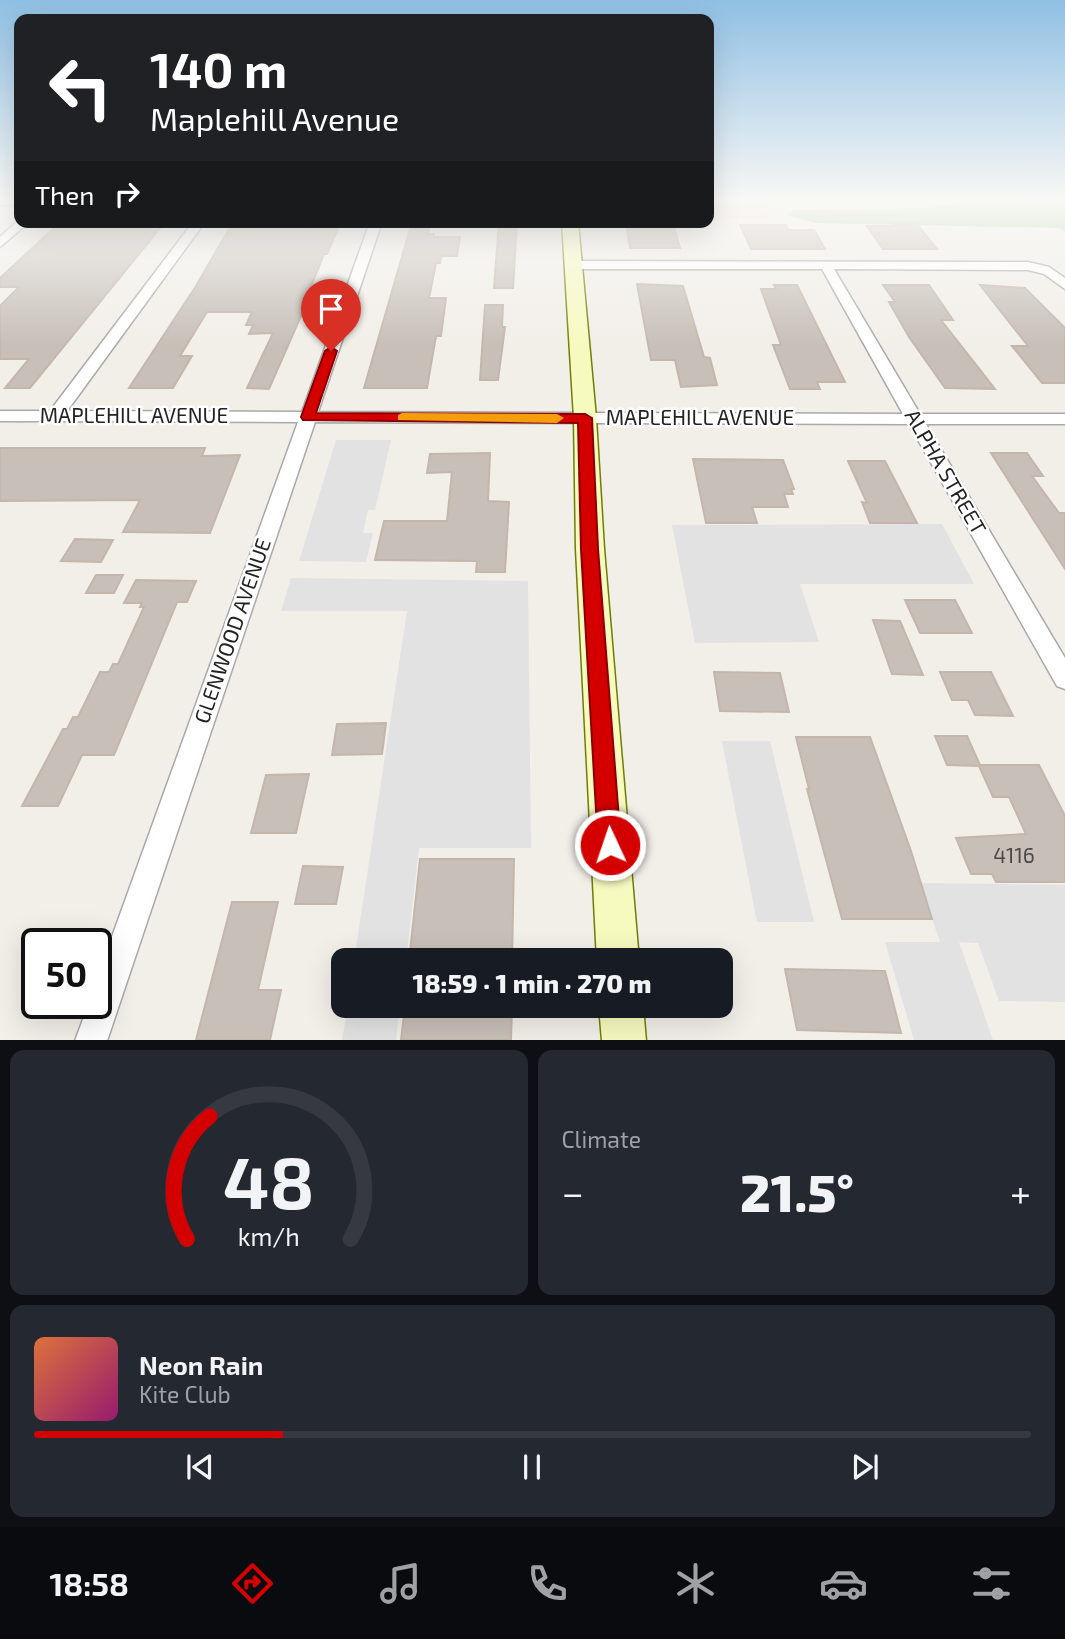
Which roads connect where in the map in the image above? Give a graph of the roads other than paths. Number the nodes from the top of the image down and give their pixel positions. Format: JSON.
{"nodes":[{"id":1,"x":179,"y":250,"type":"edge"},
{"id":2,"x":366,"y":250,"type":"edge"},
{"id":3,"x":573,"y":250,"type":"edge"},
{"id":4,"x":574,"y":265,"type":"junction"},
{"id":5,"x":826,"y":266,"type":"junction"},
{"id":6,"x":1065,"y":285,"type":"edge"},
{"id":7,"x":0,"y":416,"type":"edge"},
{"id":8,"x":55,"y":416,"type":"junction"},
{"id":9,"x":307,"y":417,"type":"junction"},
{"id":10,"x":585,"y":418,"type":"junction"},
{"id":11,"x":914,"y":419,"type":"junction"},
{"id":12,"x":1065,"y":419,"type":"edge"},
{"id":13,"x":1065,"y":679,"type":"edge"},
{"id":14,"x":617,"y":948,"type":"edge"},
{"id":15,"x":622,"y":1018,"type":"edge"},
{"id":16,"x":90,"y":1040,"type":"edge"},
{"id":17,"x":624,"y":1040,"type":"edge"}],
"edges":[{"from":1,"to":8,"type":"street"},
{"from":2,"to":9,"type":"street","name":"GLENWOOD AVENUE"},
{"from":3,"to":4,"type":"main road"},
{"from":4,"to":5,"type":"street"},
{"from":4,"to":10,"type":"main road"},
{"from":5,"to":6,"type":"street"},
{"from":5,"to":11,"type":"street","name":"ALPHA STREET"},
{"from":7,"to":8,"type":"street","name":"MAPLEHILL AVENUE"},
{"from":8,"to":9,"type":"street","name":"MAPLEHILL AVENUE"},
{"from":9,"to":10,"type":"street","name":"MAPLEHILL AVENUE"},
{"from":9,"to":16,"type":"street","name":"GLENWOOD AVENUE"},
{"from":10,"to":11,"type":"street","name":"MAPLEHILL AVENUE"},
{"from":10,"to":14,"type":"main road"},
{"from":11,"to":12,"type":"street","name":"MAPLEHILL AVENUE"},
{"from":11,"to":13,"type":"street","name":"ALPHA STREET"},
{"from":15,"to":17,"type":"main road"}]}
